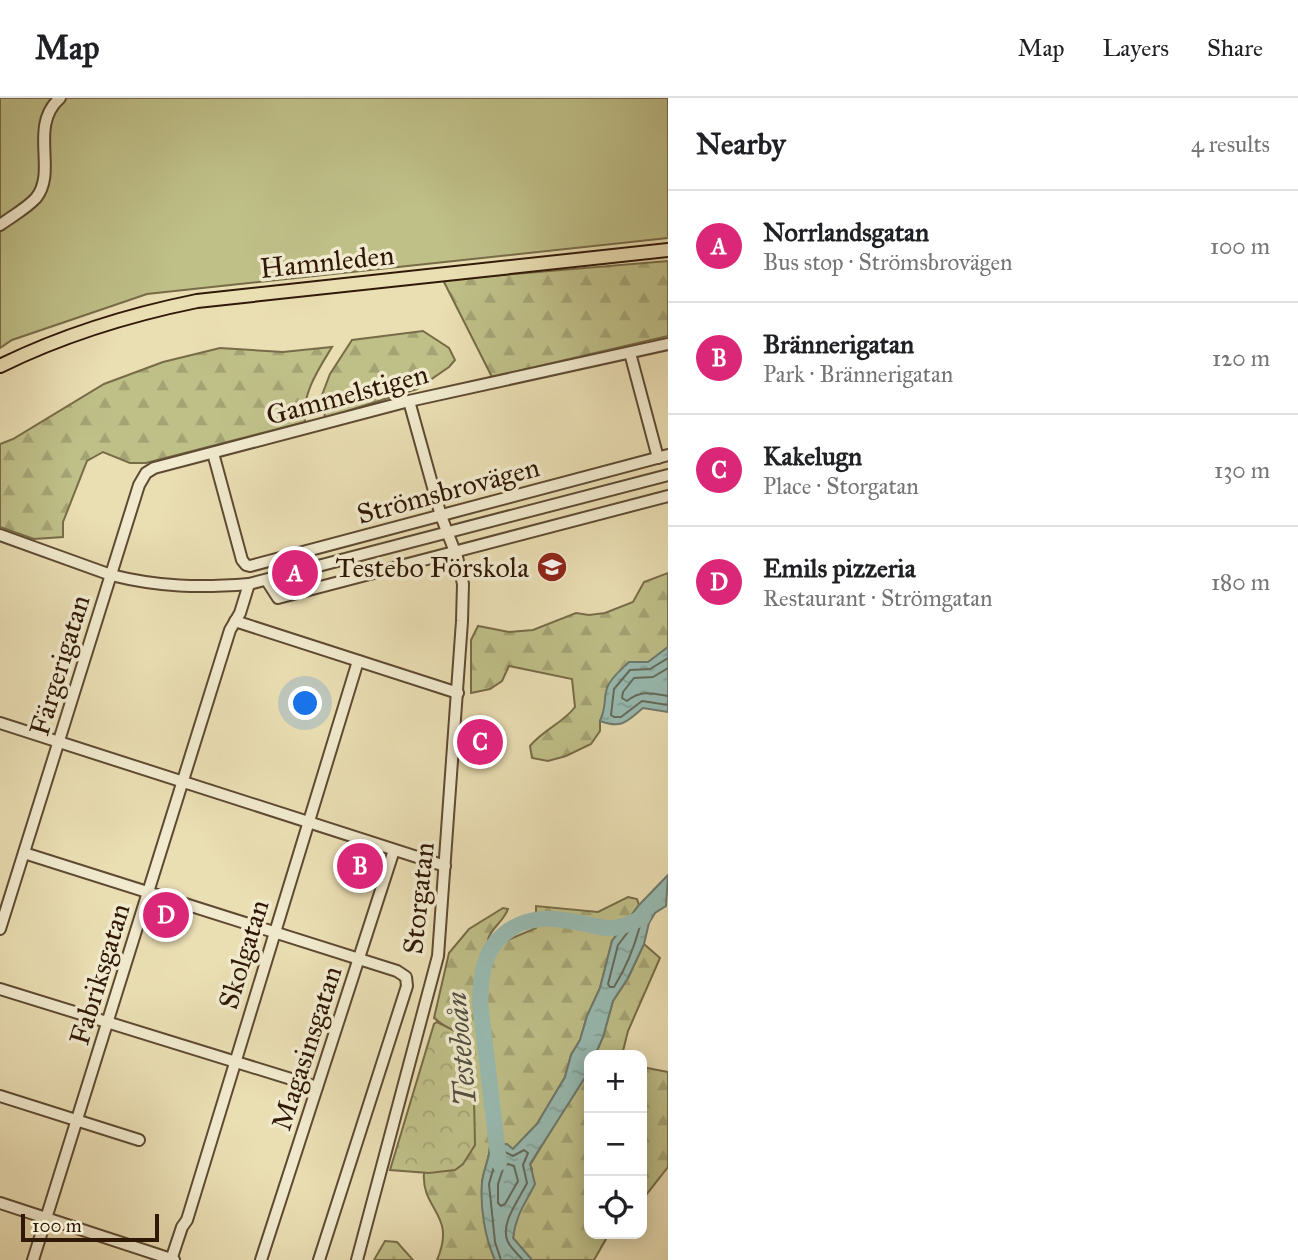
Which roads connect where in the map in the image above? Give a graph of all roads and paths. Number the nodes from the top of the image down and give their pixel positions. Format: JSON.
{"nodes":[{"id":1,"x":60,"y":98,"type":"edge"},
{"id":2,"x":0,"y":225,"type":"edge"},
{"id":3,"x":668,"y":250,"type":"edge"},
{"id":4,"x":668,"y":344,"type":"edge"},
{"id":5,"x":630,"y":353,"type":"junction"},
{"id":6,"x":1,"y":366,"type":"edge"},
{"id":7,"x":409,"y":401,"type":"junction"},
{"id":8,"x":213,"y":453,"type":"junction"},
{"id":9,"x":663,"y":457,"type":"edge"},
{"id":10,"x":668,"y":475,"type":"edge"},
{"id":11,"x":668,"y":496,"type":"edge"},
{"id":12,"x":441,"y":516,"type":"junction"},
{"id":13,"x":448,"y":534,"type":"junction"},
{"id":14,"x":0,"y":535,"type":"edge"},
{"id":15,"x":456,"y":552,"type":"junction"},
{"id":16,"x":111,"y":575,"type":"junction"},
{"id":17,"x":267,"y":580,"type":"junction"},
{"id":18,"x":249,"y":584,"type":"junction"},
{"id":19,"x":235,"y":621,"type":"junction"},
{"id":20,"x":358,"y":661,"type":"junction"},
{"id":21,"x":458,"y":693,"type":"junction"},
{"id":22,"x":0,"y":723,"type":"edge"},
{"id":23,"x":58,"y":742,"type":"junction"},
{"id":24,"x":182,"y":783,"type":"junction"},
{"id":25,"x":308,"y":823,"type":"junction"},
{"id":26,"x":394,"y":850,"type":"junction"},
{"id":27,"x":24,"y":853,"type":"junction"},
{"id":28,"x":445,"y":866,"type":"junction"},
{"id":29,"x":148,"y":893,"type":"junction"},
{"id":30,"x":0,"y":929,"type":"edge"},
{"id":31,"x":274,"y":933,"type":"junction"},
{"id":32,"x":359,"y":959,"type":"junction"},
{"id":33,"x":0,"y":989,"type":"edge"},
{"id":34,"x":107,"y":1022,"type":"junction"},
{"id":35,"x":234,"y":1061,"type":"junction"},
{"id":36,"x":317,"y":1087,"type":"junction"},
{"id":37,"x":0,"y":1096,"type":"edge"},
{"id":38,"x":76,"y":1121,"type":"junction"},
{"id":39,"x":139,"y":1140,"type":"dead end"},
{"id":40,"x":0,"y":1203,"type":"edge"},
{"id":41,"x":46,"y":1219,"type":"junction"},
{"id":42,"x":33,"y":1260,"type":"edge"},
{"id":43,"x":172,"y":1260,"type":"edge"},
{"id":44,"x":261,"y":1260,"type":"edge"},
{"id":45,"x":319,"y":1260,"type":"edge"},
{"id":46,"x":358,"y":1260,"type":"edge"}],
"edges":[{"from":1,"to":2,"type":"street"},
{"from":3,"to":6,"type":"main road","name":"Hamnleden"},
{"from":4,"to":5,"type":"street","name":"Gammelstigen"},
{"from":5,"to":7,"type":"street","name":"Gammelstigen"},
{"from":5,"to":9,"type":"street"},
{"from":7,"to":8,"type":"street","name":"Gammelstigen"},
{"from":7,"to":12,"type":"street","name":"Storgatan"},
{"from":8,"to":12,"type":"street","name":"Strömsbrovägen"},
{"from":8,"to":16,"type":"street","name":"Gammelstigen"},
{"from":9,"to":12,"type":"street","name":"Strömsbrovägen"},
{"from":10,"to":13,"type":"street","name":"Strömsbrovägen"},
{"from":11,"to":15,"type":"street"},
{"from":12,"to":13,"type":"street","name":"Storgatan"},
{"from":13,"to":15,"type":"street","name":"Storgatan"},
{"from":13,"to":17,"type":"street","name":"Strömsbrovägen"},
{"from":14,"to":16,"type":"street","name":"Strömsbrovägen"},
{"from":15,"to":17,"type":"street"},
{"from":15,"to":21,"type":"street","name":"Storgatan"},
{"from":16,"to":18,"type":"street","name":"Strömsbrovägen"},
{"from":16,"to":23,"type":"street","name":"Färgerigatan"},
{"from":17,"to":18,"type":"street","name":"Strömsbrovägen"},
{"from":18,"to":19,"type":"street","name":"Fabriksgatan"},
{"from":19,"to":20,"type":"street"},
{"from":19,"to":24,"type":"street","name":"Fabriksgatan"},
{"from":20,"to":21,"type":"street"},
{"from":20,"to":25,"type":"street","name":"Skolgatan"},
{"from":21,"to":28,"type":"street","name":"Storgatan"},
{"from":22,"to":23,"type":"street"},
{"from":23,"to":24,"type":"street"},
{"from":23,"to":27,"type":"street","name":"Färgerigatan"},
{"from":24,"to":25,"type":"street"},
{"from":24,"to":29,"type":"street","name":"Fabriksgatan"},
{"from":25,"to":26,"type":"street"},
{"from":25,"to":31,"type":"street","name":"Skolgatan"},
{"from":26,"to":28,"type":"street"},
{"from":26,"to":32,"type":"street","name":"Magasinsgatan"},
{"from":27,"to":29,"type":"street"},
{"from":27,"to":30,"type":"street","name":"Färgerigatan"},
{"from":28,"to":46,"type":"street","name":"Storgatan"},
{"from":29,"to":31,"type":"street"},
{"from":29,"to":34,"type":"street","name":"Fabriksgatan"},
{"from":31,"to":32,"type":"street"},
{"from":31,"to":35,"type":"street","name":"Skolgatan"},
{"from":32,"to":36,"type":"street","name":"Magasinsgatan"},
{"from":32,"to":45,"type":"street"},
{"from":33,"to":34,"type":"street"},
{"from":34,"to":35,"type":"street"},
{"from":34,"to":38,"type":"street","name":"Fabriksgatan"},
{"from":35,"to":36,"type":"street"},
{"from":35,"to":43,"type":"street","name":"Skolgatan"},
{"from":36,"to":44,"type":"street","name":"Magasinsgatan"},
{"from":37,"to":38,"type":"street"},
{"from":38,"to":39,"type":"street"},
{"from":38,"to":41,"type":"street","name":"Fabriksgatan"},
{"from":40,"to":41,"type":"street"},
{"from":41,"to":42,"type":"street","name":"Fabriksgatan"},
{"from":41,"to":43,"type":"street"}]}
